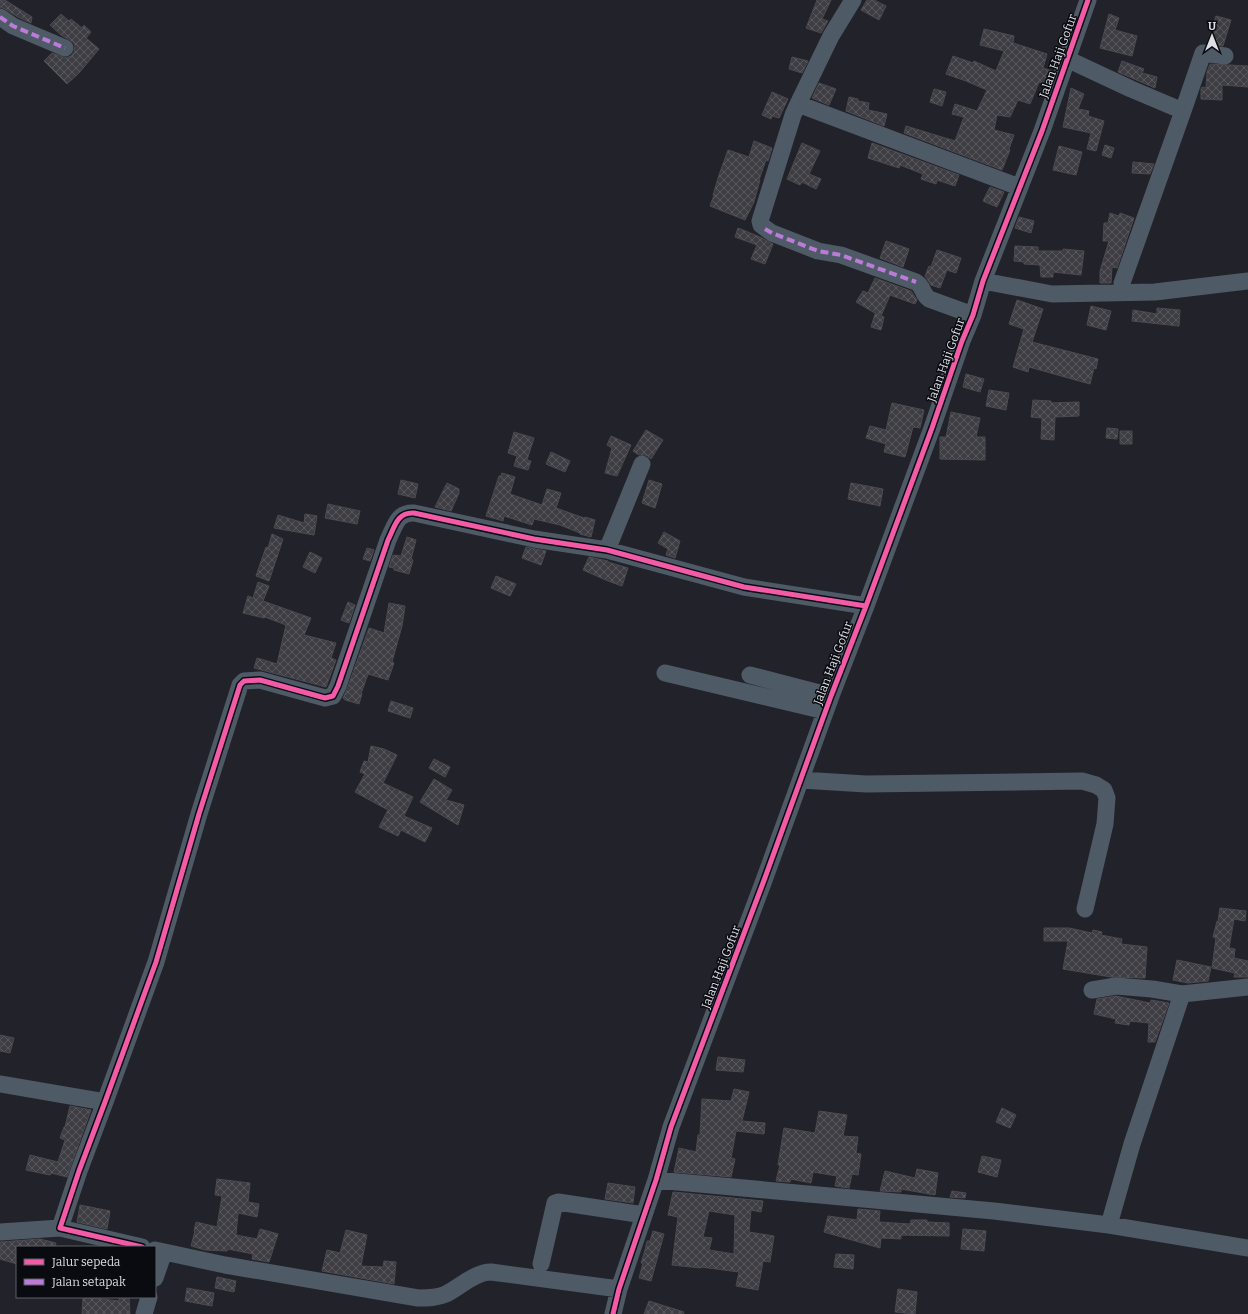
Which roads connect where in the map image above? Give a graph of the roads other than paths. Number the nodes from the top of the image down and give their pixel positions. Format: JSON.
{"nodes":[{"id":1,"x":853,"y":0,"type":"edge"},
{"id":2,"x":1088,"y":0,"type":"edge"},
{"id":3,"x":0,"y":17,"type":"edge"},
{"id":4,"x":65,"y":48,"type":"dead end"},
{"id":5,"x":1225,"y":56,"type":"dead end"},
{"id":6,"x":1067,"y":59,"type":"junction"},
{"id":7,"x":798,"y":104,"type":"junction"},
{"id":8,"x":1183,"y":110,"type":"junction"},
{"id":9,"x":1019,"y":187,"type":"junction"},
{"id":10,"x":983,"y":280,"type":"junction"},
{"id":11,"x":1248,"y":281,"type":"edge"},
{"id":12,"x":1122,"y":283,"type":"dead end"},
{"id":13,"x":973,"y":315,"type":"junction"},
{"id":14,"x":642,"y":464,"type":"dead end"},
{"id":15,"x":607,"y":550,"type":"junction"},
{"id":16,"x":866,"y":606,"type":"junction"},
{"id":17,"x":665,"y":672,"type":"dead end"},
{"id":18,"x":750,"y":675,"type":"dead end"},
{"id":19,"x":828,"y":704,"type":"junction"},
{"id":20,"x":801,"y":780,"type":"junction"},
{"id":21,"x":1085,"y":909,"type":"dead end"},
{"id":22,"x":1248,"y":987,"type":"edge"},
{"id":23,"x":1092,"y":990,"type":"dead end"},
{"id":24,"x":1182,"y":994,"type":"junction"},
{"id":25,"x":0,"y":1084,"type":"edge"},
{"id":26,"x":105,"y":1102,"type":"junction"},
{"id":27,"x":656,"y":1180,"type":"junction"},
{"id":28,"x":644,"y":1215,"type":"junction"},
{"id":29,"x":1109,"y":1225,"type":"junction"},
{"id":30,"x":60,"y":1228,"type":"junction"},
{"id":31,"x":0,"y":1232,"type":"edge"},
{"id":32,"x":138,"y":1246,"type":"edge"},
{"id":33,"x":1248,"y":1248,"type":"edge"},
{"id":34,"x":160,"y":1251,"type":"edge"},
{"id":35,"x":541,"y":1264,"type":"dead end"},
{"id":36,"x":156,"y":1273,"type":"edge"},
{"id":37,"x":619,"y":1289,"type":"junction"},
{"id":38,"x":149,"y":1298,"type":"edge"},
{"id":39,"x":144,"y":1314,"type":"edge"},
{"id":40,"x":613,"y":1314,"type":"edge"}],
"edges":[{"from":1,"to":7,"type":"street"},
{"from":2,"to":6,"type":"street","name":"Jalan Haji Gofur"},
{"from":3,"to":4,"type":"street"},
{"from":5,"to":8,"type":"street"},
{"from":6,"to":8,"type":"street"},
{"from":6,"to":9,"type":"street","name":"Jalan Haji Gofur"},
{"from":7,"to":9,"type":"street"},
{"from":7,"to":13,"type":"street"},
{"from":8,"to":12,"type":"street"},
{"from":9,"to":10,"type":"street","name":"Jalan Haji Gofur"},
{"from":10,"to":11,"type":"street"},
{"from":10,"to":13,"type":"street","name":"Jalan Haji Gofur"},
{"from":13,"to":16,"type":"street","name":"Jalan Haji Gofur"},
{"from":14,"to":15,"type":"street"},
{"from":15,"to":16,"type":"street"},
{"from":15,"to":26,"type":"street"},
{"from":16,"to":19,"type":"street","name":"Jalan Haji Gofur"},
{"from":17,"to":19,"type":"street"},
{"from":18,"to":19,"type":"street"},
{"from":19,"to":20,"type":"street","name":"Jalan Haji Gofur"},
{"from":20,"to":21,"type":"street"},
{"from":20,"to":27,"type":"street","name":"Jalan Haji Gofur"},
{"from":22,"to":24,"type":"street"},
{"from":23,"to":24,"type":"street"},
{"from":24,"to":29,"type":"street"},
{"from":25,"to":26,"type":"street"},
{"from":26,"to":30,"type":"street"},
{"from":27,"to":28,"type":"street","name":"Jalan Haji Gofur"},
{"from":27,"to":29,"type":"street"},
{"from":28,"to":35,"type":"street"},
{"from":28,"to":37,"type":"street","name":"Jalan Haji Gofur"},
{"from":29,"to":33,"type":"street"},
{"from":30,"to":31,"type":"street"},
{"from":30,"to":32,"type":"street"},
{"from":34,"to":36,"type":"street"},
{"from":34,"to":37,"type":"street"},
{"from":37,"to":40,"type":"street","name":"Jalan Haji Gofur"},
{"from":38,"to":39,"type":"street"}]}
